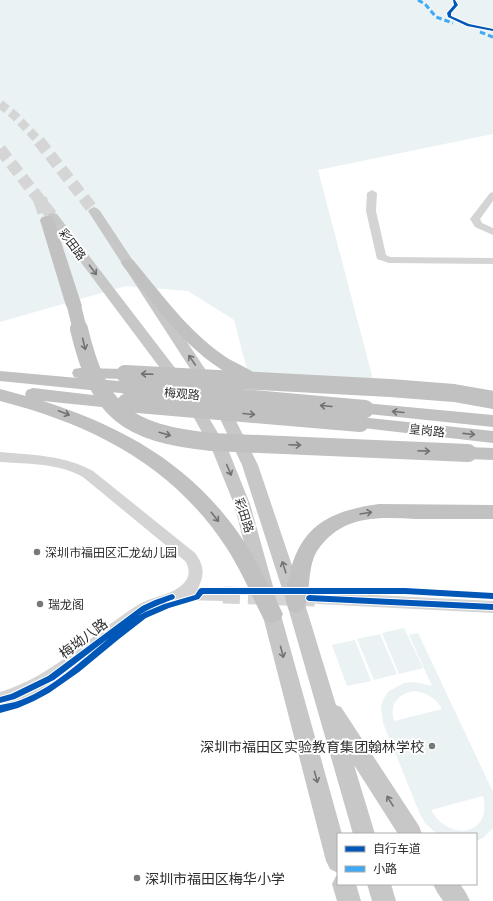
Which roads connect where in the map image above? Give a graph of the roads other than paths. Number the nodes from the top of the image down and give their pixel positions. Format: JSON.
{"nodes":[{"id":1,"x":372,"y":193,"type":"dead end"},
{"id":2,"x":493,"y":196,"type":"edge"},
{"id":3,"x":94,"y":211,"type":"tunnel mouth"},
{"id":4,"x":50,"y":218,"type":"joint"},
{"id":5,"x":493,"y":232,"type":"edge"},
{"id":6,"x":493,"y":262,"type":"edge"},
{"id":7,"x":128,"y":263,"type":"junction"},
{"id":8,"x":0,"y":370,"type":"edge"},
{"id":9,"x":0,"y":376,"type":"edge"},
{"id":10,"x":127,"y":388,"type":"junction"},
{"id":11,"x":0,"y":391,"type":"edge"},
{"id":12,"x":0,"y":395,"type":"edge"},
{"id":13,"x":493,"y":400,"type":"edge"},
{"id":14,"x":493,"y":408,"type":"edge"},
{"id":15,"x":363,"y":416,"type":"junction"},
{"id":16,"x":493,"y":421,"type":"edge"},
{"id":17,"x":493,"y":437,"type":"edge"},
{"id":18,"x":493,"y":454,"type":"edge"},
{"id":19,"x":0,"y":457,"type":"edge"},
{"id":20,"x":493,"y":512,"type":"edge"},
{"id":21,"x":180,"y":594,"type":"junction"},
{"id":22,"x":224,"y":595,"type":"tunnel mouth"},
{"id":23,"x":317,"y":598,"type":"tunnel mouth"},
{"id":24,"x":296,"y":604,"type":"junction"},
{"id":25,"x":493,"y":607,"type":"edge"},
{"id":26,"x":272,"y":614,"type":"junction"},
{"id":27,"x":0,"y":700,"type":"edge"},
{"id":28,"x":324,"y":700,"type":"junction"},
{"id":29,"x":364,"y":833,"type":"edge"},
{"id":30,"x":410,"y":833,"type":"edge"},
{"id":31,"x":337,"y":857,"type":"edge"},
{"id":32,"x":344,"y":885,"type":"edge"},
{"id":33,"x":379,"y":885,"type":"edge"},
{"id":34,"x":446,"y":885,"type":"edge"},
{"id":35,"x":349,"y":901,"type":"edge"},
{"id":36,"x":384,"y":901,"type":"edge"},
{"id":37,"x":458,"y":901,"type":"edge"}],
"edges":[{"from":1,"to":6,"type":"street"},
{"from":2,"to":5,"type":"street"},
{"from":3,"to":7,"type":"main road","name":"彩田路"},
{"from":4,"to":18,"type":"highway","one_way":true,"bridge":true},
{"from":4,"to":26,"type":"main road","name":"彩田路","one_way":true},
{"from":14,"to":7,"type":"highway","one_way":true},
{"from":24,"to":7,"type":"main road","name":"彩田路","one_way":true},
{"from":8,"to":10,"type":"highway"},
{"from":9,"to":10,"type":"highway","name":"梅观路"},
{"from":10,"to":11,"type":"highway","name":"梅观路"},
{"from":13,"to":10,"type":"highway","one_way":true,"bridge":true},
{"from":10,"to":15,"type":"highway","name":"梅观路","bridge":true},
{"from":12,"to":26,"type":"highway","one_way":true},
{"from":16,"to":15,"type":"highway","name":"皇岗路","one_way":true},
{"from":15,"to":17,"type":"highway","name":"皇岗路","one_way":true},
{"from":19,"to":21,"type":"street","name":"梅坳八路"},
{"from":24,"to":20,"type":"highway","one_way":true},
{"from":21,"to":22,"type":"street"},
{"from":21,"to":27,"type":"street","name":"梅坳八路"},
{"from":23,"to":25,"type":"street"},
{"from":24,"to":28,"type":"main road","name":"彩田路"},
{"from":26,"to":31,"type":"main road","name":"彩田路","one_way":true},
{"from":28,"to":29,"type":"main road","name":"彩田路"},
{"from":30,"to":28,"type":"main road","one_way":true},
{"from":32,"to":35,"type":"main road"},
{"from":33,"to":36,"type":"main road"},
{"from":34,"to":37,"type":"main road"}]}
